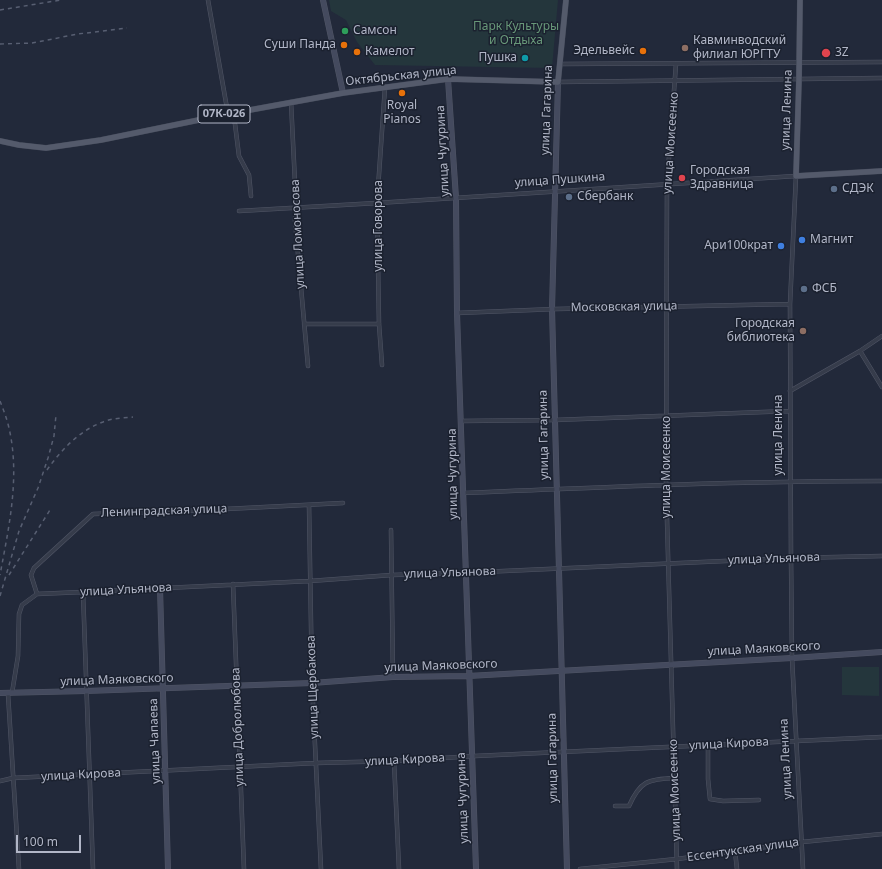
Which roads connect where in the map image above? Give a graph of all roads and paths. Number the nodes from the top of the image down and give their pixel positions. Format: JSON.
{"nodes":[{"id":1,"x":208,"y":0,"type":"edge"},
{"id":2,"x":323,"y":0,"type":"edge"},
{"id":3,"x":566,"y":0,"type":"edge"},
{"id":4,"x":800,"y":0,"type":"edge"},
{"id":5,"x":882,"y":62,"type":"edge"},
{"id":6,"x":560,"y":64,"type":"junction"},
{"id":7,"x":676,"y":64,"type":"junction"},
{"id":8,"x":800,"y":64,"type":"junction"},
{"id":9,"x":882,"y":78,"type":"edge"},
{"id":10,"x":448,"y":79,"type":"junction"},
{"id":11,"x":799,"y":79,"type":"junction"},
{"id":12,"x":675,"y":80,"type":"junction"},
{"id":13,"x":558,"y":82,"type":"junction"},
{"id":14,"x":385,"y":87,"type":"junction"},
{"id":15,"x":343,"y":93,"type":"junction"},
{"id":16,"x":291,"y":102,"type":"junction"},
{"id":17,"x":230,"y":113,"type":"junction"},
{"id":18,"x":0,"y":141,"type":"edge"},
{"id":19,"x":882,"y":171,"type":"edge"},
{"id":20,"x":796,"y":176,"type":"junction"},
{"id":21,"x":667,"y":184,"type":"junction"},
{"id":22,"x":555,"y":192,"type":"junction"},
{"id":23,"x":251,"y":196,"type":"dead end"},
{"id":24,"x":456,"y":198,"type":"junction"},
{"id":25,"x":377,"y":203,"type":"junction"},
{"id":26,"x":295,"y":208,"type":"junction"},
{"id":27,"x":239,"y":211,"type":"dead end"},
{"id":28,"x":790,"y":304,"type":"junction"},
{"id":29,"x":666,"y":306,"type":"junction"},
{"id":30,"x":552,"y":309,"type":"junction"},
{"id":31,"x":457,"y":313,"type":"junction"},
{"id":32,"x":304,"y":324,"type":"junction"},
{"id":33,"x":379,"y":324,"type":"junction"},
{"id":34,"x":882,"y":336,"type":"edge"},
{"id":35,"x":860,"y":351,"type":"junction"},
{"id":36,"x":382,"y":365,"type":"dead end"},
{"id":37,"x":308,"y":366,"type":"dead end"},
{"id":38,"x":882,"y":387,"type":"edge"},
{"id":39,"x":790,"y":390,"type":"junction"},
{"id":40,"x":790,"y":410,"type":"junction"},
{"id":41,"x":667,"y":415,"type":"junction"},
{"id":42,"x":555,"y":420,"type":"junction"},
{"id":43,"x":461,"y":421,"type":"junction"},
{"id":44,"x":790,"y":481,"type":"junction"},
{"id":45,"x":882,"y":481,"type":"edge"},
{"id":46,"x":666,"y":485,"type":"junction"},
{"id":47,"x":557,"y":489,"type":"junction"},
{"id":48,"x":463,"y":494,"type":"junction"},
{"id":49,"x":343,"y":503,"type":"dead end"},
{"id":50,"x":309,"y":505,"type":"junction"},
{"id":51,"x":391,"y":530,"type":"dead end"},
{"id":52,"x":882,"y":556,"type":"edge"},
{"id":53,"x":791,"y":558,"type":"junction"},
{"id":54,"x":668,"y":564,"type":"junction"},
{"id":55,"x":559,"y":568,"type":"junction"},
{"id":56,"x":465,"y":573,"type":"junction"},
{"id":57,"x":392,"y":575,"type":"junction"},
{"id":58,"x":310,"y":581,"type":"junction"},
{"id":59,"x":233,"y":584,"type":"junction"},
{"id":60,"x":160,"y":588,"type":"junction"},
{"id":61,"x":83,"y":592,"type":"junction"},
{"id":62,"x":37,"y":594,"type":"junction"},
{"id":63,"x":882,"y":652,"type":"edge"},
{"id":64,"x":792,"y":658,"type":"junction"},
{"id":65,"x":671,"y":664,"type":"junction"},
{"id":66,"x":562,"y":670,"type":"junction"},
{"id":67,"x":468,"y":676,"type":"junction"},
{"id":68,"x":393,"y":677,"type":"junction"},
{"id":69,"x":312,"y":682,"type":"junction"},
{"id":70,"x":237,"y":686,"type":"junction"},
{"id":71,"x":163,"y":688,"type":"junction"},
{"id":72,"x":86,"y":691,"type":"junction"},
{"id":73,"x":0,"y":693,"type":"edge"},
{"id":74,"x":10,"y":694,"type":"junction"},
{"id":75,"x":882,"y":737,"type":"edge"},
{"id":76,"x":796,"y":741,"type":"junction"},
{"id":77,"x":708,"y":745,"type":"junction"},
{"id":78,"x":674,"y":746,"type":"junction"},
{"id":79,"x":564,"y":752,"type":"junction"},
{"id":80,"x":472,"y":756,"type":"junction"},
{"id":81,"x":394,"y":761,"type":"junction"},
{"id":82,"x":316,"y":763,"type":"junction"},
{"id":83,"x":240,"y":767,"type":"junction"},
{"id":84,"x":166,"y":771,"type":"junction"},
{"id":85,"x":89,"y":774,"type":"junction"},
{"id":86,"x":13,"y":778,"type":"junction"},
{"id":87,"x":675,"y":778,"type":"junction"},
{"id":88,"x":0,"y":780,"type":"edge"},
{"id":89,"x":758,"y":800,"type":"dead end"},
{"id":90,"x":616,"y":806,"type":"dead end"},
{"id":91,"x":882,"y":834,"type":"edge"},
{"id":92,"x":802,"y":842,"type":"junction"},
{"id":93,"x":735,"y":851,"type":"junction"},
{"id":94,"x":677,"y":859,"type":"junction"},
{"id":95,"x":612,"y":867,"type":"edge"},
{"id":96,"x":19,"y":869,"type":"edge"},
{"id":97,"x":93,"y":869,"type":"edge"},
{"id":98,"x":168,"y":869,"type":"edge"},
{"id":99,"x":244,"y":869,"type":"edge"},
{"id":100,"x":321,"y":869,"type":"edge"},
{"id":101,"x":399,"y":869,"type":"edge"},
{"id":102,"x":476,"y":869,"type":"edge"},
{"id":103,"x":567,"y":869,"type":"edge"},
{"id":104,"x":580,"y":869,"type":"edge"},
{"id":105,"x":677,"y":869,"type":"edge"},
{"id":106,"x":737,"y":869,"type":"edge"},
{"id":107,"x":803,"y":869,"type":"edge"}],
"edges":[{"from":1,"to":17,"type":"street"},
{"from":2,"to":15,"type":"street"},
{"from":3,"to":6,"type":"main road","name":"улица Гагарина"},
{"from":4,"to":8,"type":"main road","name":"улица Ленина"},
{"from":5,"to":8,"type":"street"},
{"from":6,"to":7,"type":"street"},
{"from":6,"to":13,"type":"main road","name":"улица Гагарина"},
{"from":7,"to":8,"type":"street"},
{"from":7,"to":12,"type":"street","name":"улица Моисеенко"},
{"from":8,"to":11,"type":"main road","name":"улица Ленина"},
{"from":9,"to":11,"type":"street","name":"Октябрьская улица"},
{"from":10,"to":13,"type":"main road","name":"Октябрьская улица","number":"07К-026"},
{"from":10,"to":14,"type":"main road","name":"Октябрьская улица","number":"07К-026"},
{"from":10,"to":24,"type":"street","name":"улица Чугурина"},
{"from":11,"to":12,"type":"street","name":"Октябрьская улица"},
{"from":11,"to":20,"type":"main road","name":"улица Ленина"},
{"from":12,"to":13,"type":"street","name":"Октябрьская улица"},
{"from":12,"to":21,"type":"street","name":"улица Моисеенко"},
{"from":13,"to":22,"type":"street","name":"улица Гагарина"},
{"from":14,"to":15,"type":"main road","name":"Октябрьская улица","number":"07К-026"},
{"from":14,"to":25,"type":"street","name":"улица Говорова"},
{"from":15,"to":16,"type":"main road","name":"Октябрьская улица","number":"07К-026"},
{"from":16,"to":17,"type":"main road","name":"Октябрьская улица","number":"07К-026"},
{"from":16,"to":26,"type":"street","name":"улица Ломоносова"},
{"from":17,"to":18,"type":"main road","name":"Октябрьская улица","number":"07К-026"},
{"from":17,"to":23,"type":"street"},
{"from":19,"to":20,"type":"main road","name":"улица Пушкина"},
{"from":20,"to":21,"type":"street","name":"улица Пушкина"},
{"from":20,"to":28,"type":"street","name":"улица Ленина"},
{"from":21,"to":22,"type":"street","name":"улица Пушкина"},
{"from":21,"to":29,"type":"street","name":"улица Моисеенко"},
{"from":22,"to":24,"type":"street","name":"улица Пушкина"},
{"from":22,"to":30,"type":"street","name":"улица Гагарина"},
{"from":24,"to":25,"type":"street","name":"улица Пушкина"},
{"from":24,"to":31,"type":"street","name":"улица Чугурина"},
{"from":25,"to":26,"type":"street","name":"улица Пушкина"},
{"from":25,"to":33,"type":"street","name":"улица Говорова"},
{"from":26,"to":27,"type":"street","name":"улица Пушкина"},
{"from":26,"to":32,"type":"street","name":"улица Ломоносова"},
{"from":28,"to":29,"type":"street","name":"Московская улица"},
{"from":28,"to":39,"type":"street","name":"улица Ленина"},
{"from":29,"to":30,"type":"street","name":"Московская улица"},
{"from":29,"to":41,"type":"street","name":"улица Моисеенко"},
{"from":30,"to":31,"type":"street","name":"Московская улица"},
{"from":30,"to":42,"type":"street","name":"улица Гагарина"},
{"from":31,"to":43,"type":"street","name":"улица Чугурина"},
{"from":32,"to":33,"type":"street"},
{"from":32,"to":37,"type":"street","name":"улица Ломоносова"},
{"from":33,"to":36,"type":"street","name":"улица Говорова"},
{"from":34,"to":35,"type":"street"},
{"from":35,"to":38,"type":"street"},
{"from":35,"to":39,"type":"street"},
{"from":39,"to":40,"type":"street","name":"улица Ленина"},
{"from":40,"to":41,"type":"street"},
{"from":40,"to":44,"type":"street","name":"улица Ленина"},
{"from":41,"to":42,"type":"street"},
{"from":41,"to":46,"type":"street","name":"улица Моисеенко"},
{"from":42,"to":43,"type":"street"},
{"from":42,"to":47,"type":"street","name":"улица Гагарина"},
{"from":43,"to":48,"type":"street","name":"улица Чугурина"},
{"from":44,"to":45,"type":"street"},
{"from":44,"to":46,"type":"street"},
{"from":44,"to":53,"type":"street","name":"улица Ленина"},
{"from":46,"to":47,"type":"street"},
{"from":46,"to":54,"type":"street","name":"улица Моисеенко"},
{"from":47,"to":48,"type":"street"},
{"from":47,"to":55,"type":"street","name":"улица Гагарина"},
{"from":48,"to":56,"type":"street","name":"улица Чугурина"},
{"from":49,"to":50,"type":"street","name":"Ленинградская улица"},
{"from":50,"to":58,"type":"street","name":"улица Щербакова"},
{"from":50,"to":62,"type":"street","name":"Ленинградская улица"},
{"from":51,"to":57,"type":"street"},
{"from":52,"to":53,"type":"street","name":"улица Ульянова"},
{"from":53,"to":54,"type":"street","name":"улица Ульянова"},
{"from":53,"to":64,"type":"street","name":"улица Ленина"},
{"from":54,"to":55,"type":"street","name":"улица Ульянова"},
{"from":54,"to":65,"type":"street","name":"улица Моисеенко"},
{"from":55,"to":56,"type":"street","name":"улица Ульянова"},
{"from":55,"to":66,"type":"street","name":"улица Гагарина"},
{"from":56,"to":57,"type":"street","name":"улица Ульянова"},
{"from":56,"to":67,"type":"street","name":"улица Чугурина"},
{"from":57,"to":58,"type":"street","name":"улица Ульянова"},
{"from":57,"to":68,"type":"street"},
{"from":58,"to":59,"type":"street","name":"улица Ульянова"},
{"from":58,"to":69,"type":"street","name":"улица Щербакова"},
{"from":59,"to":60,"type":"street","name":"улица Ульянова"},
{"from":59,"to":70,"type":"street","name":"улица Добролюбова"},
{"from":60,"to":61,"type":"street","name":"улица Ульянова"},
{"from":60,"to":71,"type":"street","name":"улица Чапаева"},
{"from":61,"to":62,"type":"street","name":"улица Ульянова"},
{"from":61,"to":72,"type":"street"},
{"from":62,"to":74,"type":"street"},
{"from":63,"to":64,"type":"street","name":"улица Маяковского"},
{"from":64,"to":65,"type":"street","name":"улица Маяковского"},
{"from":64,"to":76,"type":"street","name":"улица Ленина"},
{"from":65,"to":66,"type":"street","name":"улица Маяковского"},
{"from":65,"to":78,"type":"street","name":"улица Моисеенко"},
{"from":66,"to":67,"type":"street","name":"улица Маяковского"},
{"from":66,"to":79,"type":"street","name":"улица Гагарина"},
{"from":67,"to":68,"type":"street","name":"улица Маяковского"},
{"from":67,"to":80,"type":"street","name":"улица Чугурина"},
{"from":68,"to":69,"type":"street","name":"улица Маяковского"},
{"from":69,"to":70,"type":"street","name":"улица Маяковского"},
{"from":69,"to":82,"type":"street","name":"улица Щербакова"},
{"from":70,"to":71,"type":"street","name":"улица Маяковского"},
{"from":70,"to":83,"type":"street","name":"улица Добролюбова"},
{"from":71,"to":72,"type":"street","name":"улица Маяковского"},
{"from":71,"to":84,"type":"street","name":"улица Чапаева"},
{"from":72,"to":74,"type":"street","name":"улица Маяковского"},
{"from":72,"to":85,"type":"street"},
{"from":73,"to":74,"type":"street","name":"улица Маяковского"},
{"from":74,"to":86,"type":"street"},
{"from":75,"to":76,"type":"street","name":"улица Кирова"},
{"from":76,"to":77,"type":"street","name":"улица Кирова"},
{"from":76,"to":92,"type":"street","name":"улица Ленина"},
{"from":77,"to":78,"type":"street","name":"улица Кирова"},
{"from":77,"to":89,"type":"street"},
{"from":78,"to":79,"type":"street","name":"улица Кирова"},
{"from":78,"to":87,"type":"street","name":"улица Моисеенко"},
{"from":79,"to":80,"type":"street","name":"улица Кирова"},
{"from":79,"to":103,"type":"street","name":"улица Гагарина"},
{"from":80,"to":81,"type":"street","name":"улица Кирова"},
{"from":80,"to":102,"type":"street","name":"улица Чугурина"},
{"from":81,"to":82,"type":"street","name":"улица Кирова"},
{"from":81,"to":101,"type":"street"},
{"from":82,"to":83,"type":"street","name":"улица Кирова"},
{"from":82,"to":100,"type":"street","name":"улица Щербакова"},
{"from":83,"to":84,"type":"street","name":"улица Кирова"},
{"from":83,"to":99,"type":"street","name":"улица Добролюбова"},
{"from":84,"to":85,"type":"street","name":"улица Кирова"},
{"from":84,"to":98,"type":"street","name":"улица Чапаева"},
{"from":85,"to":86,"type":"street","name":"улица Кирова"},
{"from":85,"to":97,"type":"street"},
{"from":86,"to":88,"type":"street","name":"улица Кирова"},
{"from":86,"to":96,"type":"street"},
{"from":87,"to":90,"type":"street"},
{"from":87,"to":94,"type":"street","name":"улица Моисеенко"},
{"from":91,"to":92,"type":"street","name":"Ессентукская улица"},
{"from":92,"to":93,"type":"street","name":"Ессентукская улица"},
{"from":92,"to":107,"type":"street","name":"улица Ленина"},
{"from":93,"to":94,"type":"street","name":"Ессентукская улица"},
{"from":93,"to":106,"type":"street"},
{"from":94,"to":95,"type":"street","name":"Ессентукская улица"},
{"from":94,"to":105,"type":"street","name":"улица Моисеенко"},
{"from":95,"to":104,"type":"street","name":"Ессентукская улица"}]}
